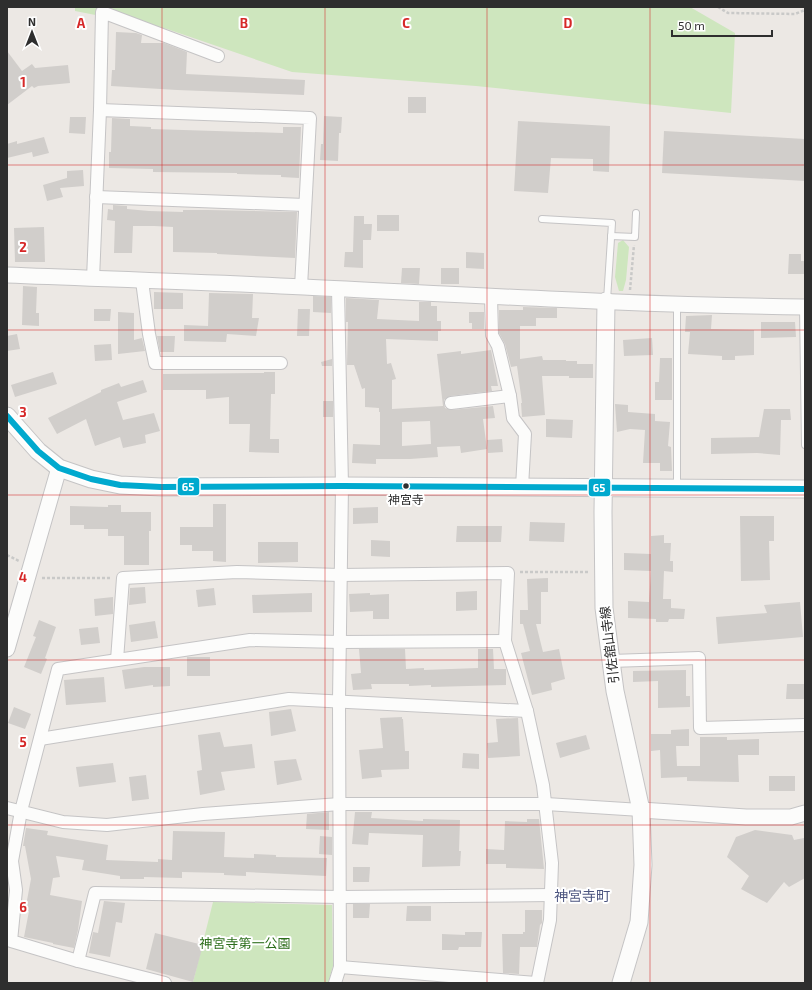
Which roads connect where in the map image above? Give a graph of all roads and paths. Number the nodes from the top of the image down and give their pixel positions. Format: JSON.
{"nodes":[{"id":1,"x":718,"y":7,"type":"edge"},
{"id":2,"x":805,"y":10,"type":"edge"},
{"id":3,"x":218,"y":56,"type":"dead end"},
{"id":4,"x":100,"y":110,"type":"junction"},
{"id":5,"x":96,"y":197,"type":"junction"},
{"id":6,"x":305,"y":205,"type":"junction"},
{"id":7,"x":636,"y":213,"type":"dead end"},
{"id":8,"x":542,"y":219,"type":"dead end"},
{"id":9,"x":611,"y":236,"type":"junction"},
{"id":10,"x":635,"y":237,"type":"junction"},
{"id":11,"x":7,"y":275,"type":"edge"},
{"id":12,"x":93,"y":279,"type":"junction"},
{"id":13,"x":142,"y":281,"type":"junction"},
{"id":14,"x":301,"y":287,"type":"junction"},
{"id":15,"x":338,"y":289,"type":"junction"},
{"id":16,"x":629,"y":293,"type":"dead end"},
{"id":17,"x":491,"y":296,"type":"junction"},
{"id":18,"x":606,"y":301,"type":"junction"},
{"id":19,"x":677,"y":304,"type":"junction"},
{"id":20,"x":804,"y":307,"type":"edge"},
{"id":21,"x":281,"y":363,"type":"dead end"},
{"id":22,"x":510,"y":396,"type":"junction"},
{"id":23,"x":451,"y":403,"type":"dead end"},
{"id":24,"x":7,"y":416,"type":"edge"},
{"id":25,"x":805,"y":445,"type":"edge"},
{"id":26,"x":59,"y":468,"type":"junction"},
{"id":27,"x":342,"y":486,"type":"junction"},
{"id":28,"x":522,"y":487,"type":"junction"},
{"id":29,"x":604,"y":487,"type":"junction"},
{"id":30,"x":677,"y":488,"type":"junction"},
{"id":31,"x":805,"y":489,"type":"edge"},
{"id":32,"x":603,"y":572,"type":"junction"},
{"id":33,"x":508,"y":573,"type":"junction"},
{"id":34,"x":340,"y":575,"type":"junction"},
{"id":35,"x":27,"y":578,"type":"junction"},
{"id":36,"x":124,"y":578,"type":"junction"},
{"id":37,"x":505,"y":641,"type":"junction"},
{"id":38,"x":340,"y":642,"type":"junction"},
{"id":39,"x":7,"y":649,"type":"edge"},
{"id":40,"x":116,"y":660,"type":"junction"},
{"id":41,"x":611,"y":661,"type":"junction"},
{"id":42,"x":339,"y":701,"type":"junction"},
{"id":43,"x":527,"y":711,"type":"junction"},
{"id":44,"x":805,"y":725,"type":"edge"},
{"id":45,"x":40,"y":739,"type":"junction"},
{"id":46,"x":340,"y":804,"type":"junction"},
{"id":47,"x":546,"y":804,"type":"junction"},
{"id":48,"x":7,"y":808,"type":"edge"},
{"id":49,"x":641,"y":810,"type":"junction"},
{"id":50,"x":21,"y":811,"type":"junction"},
{"id":51,"x":805,"y":813,"type":"edge"},
{"id":52,"x":551,"y":895,"type":"junction"},
{"id":53,"x":340,"y":897,"type":"junction"},
{"id":54,"x":78,"y":961,"type":"junction"},
{"id":55,"x":340,"y":967,"type":"junction"},
{"id":56,"x":165,"y":983,"type":"edge"},
{"id":57,"x":336,"y":983,"type":"edge"},
{"id":58,"x":536,"y":983,"type":"edge"},
{"id":59,"x":621,"y":983,"type":"edge"}],
"edges":[{"from":1,"to":2,"type":"path"},
{"from":3,"to":4,"type":"street"},
{"from":4,"to":5,"type":"street"},
{"from":4,"to":6,"type":"street"},
{"from":5,"to":6,"type":"street"},
{"from":5,"to":12,"type":"street"},
{"from":6,"to":14,"type":"street"},
{"from":7,"to":10,"type":"lane"},
{"from":8,"to":9,"type":"lane"},
{"from":9,"to":10,"type":"lane"},
{"from":9,"to":18,"type":"lane"},
{"from":10,"to":16,"type":"path"},
{"from":11,"to":12,"type":"street"},
{"from":12,"to":13,"type":"street"},
{"from":13,"to":14,"type":"street"},
{"from":13,"to":21,"type":"street"},
{"from":14,"to":15,"type":"street"},
{"from":15,"to":17,"type":"street"},
{"from":15,"to":27,"type":"street"},
{"from":17,"to":18,"type":"street"},
{"from":17,"to":22,"type":"street"},
{"from":18,"to":19,"type":"street"},
{"from":18,"to":29,"type":"main road","name":"引佐舘山寺線"},
{"from":19,"to":20,"type":"street"},
{"from":19,"to":30,"type":"lane"},
{"from":20,"to":25,"type":"lane"},
{"from":22,"to":23,"type":"street"},
{"from":22,"to":28,"type":"street"},
{"from":24,"to":26,"type":"main road"},
{"from":26,"to":27,"type":"main road"},
{"from":26,"to":35,"type":"street"},
{"from":27,"to":28,"type":"main road"},
{"from":27,"to":34,"type":"street"},
{"from":28,"to":29,"type":"main road"},
{"from":29,"to":30,"type":"main road"},
{"from":29,"to":32,"type":"main road","name":"引佐舘山寺線"},
{"from":30,"to":31,"type":"main road"},
{"from":32,"to":33,"type":"path"},
{"from":32,"to":41,"type":"main road","name":"引佐舘山寺線"},
{"from":33,"to":34,"type":"street"},
{"from":33,"to":37,"type":"street"},
{"from":34,"to":36,"type":"street"},
{"from":34,"to":38,"type":"street"},
{"from":35,"to":36,"type":"path"},
{"from":35,"to":39,"type":"street"},
{"from":36,"to":40,"type":"street"},
{"from":37,"to":38,"type":"street"},
{"from":37,"to":43,"type":"street"},
{"from":38,"to":40,"type":"street"},
{"from":38,"to":42,"type":"street"},
{"from":40,"to":45,"type":"street"},
{"from":41,"to":44,"type":"street"},
{"from":41,"to":49,"type":"main road","name":"引佐舘山寺線"},
{"from":42,"to":43,"type":"street"},
{"from":42,"to":45,"type":"street"},
{"from":42,"to":46,"type":"street"},
{"from":43,"to":47,"type":"street"},
{"from":45,"to":50,"type":"street"},
{"from":46,"to":47,"type":"street"},
{"from":46,"to":50,"type":"street"},
{"from":46,"to":53,"type":"street"},
{"from":47,"to":49,"type":"street"},
{"from":47,"to":52,"type":"street"},
{"from":48,"to":50,"type":"street"},
{"from":49,"to":51,"type":"street"},
{"from":49,"to":59,"type":"main road","name":"引佐舘山寺線"},
{"from":50,"to":54,"type":"street"},
{"from":52,"to":53,"type":"street"},
{"from":52,"to":58,"type":"street"},
{"from":53,"to":54,"type":"street"},
{"from":53,"to":55,"type":"street"},
{"from":54,"to":56,"type":"street"},
{"from":55,"to":57,"type":"street"},
{"from":55,"to":58,"type":"street"}]}
